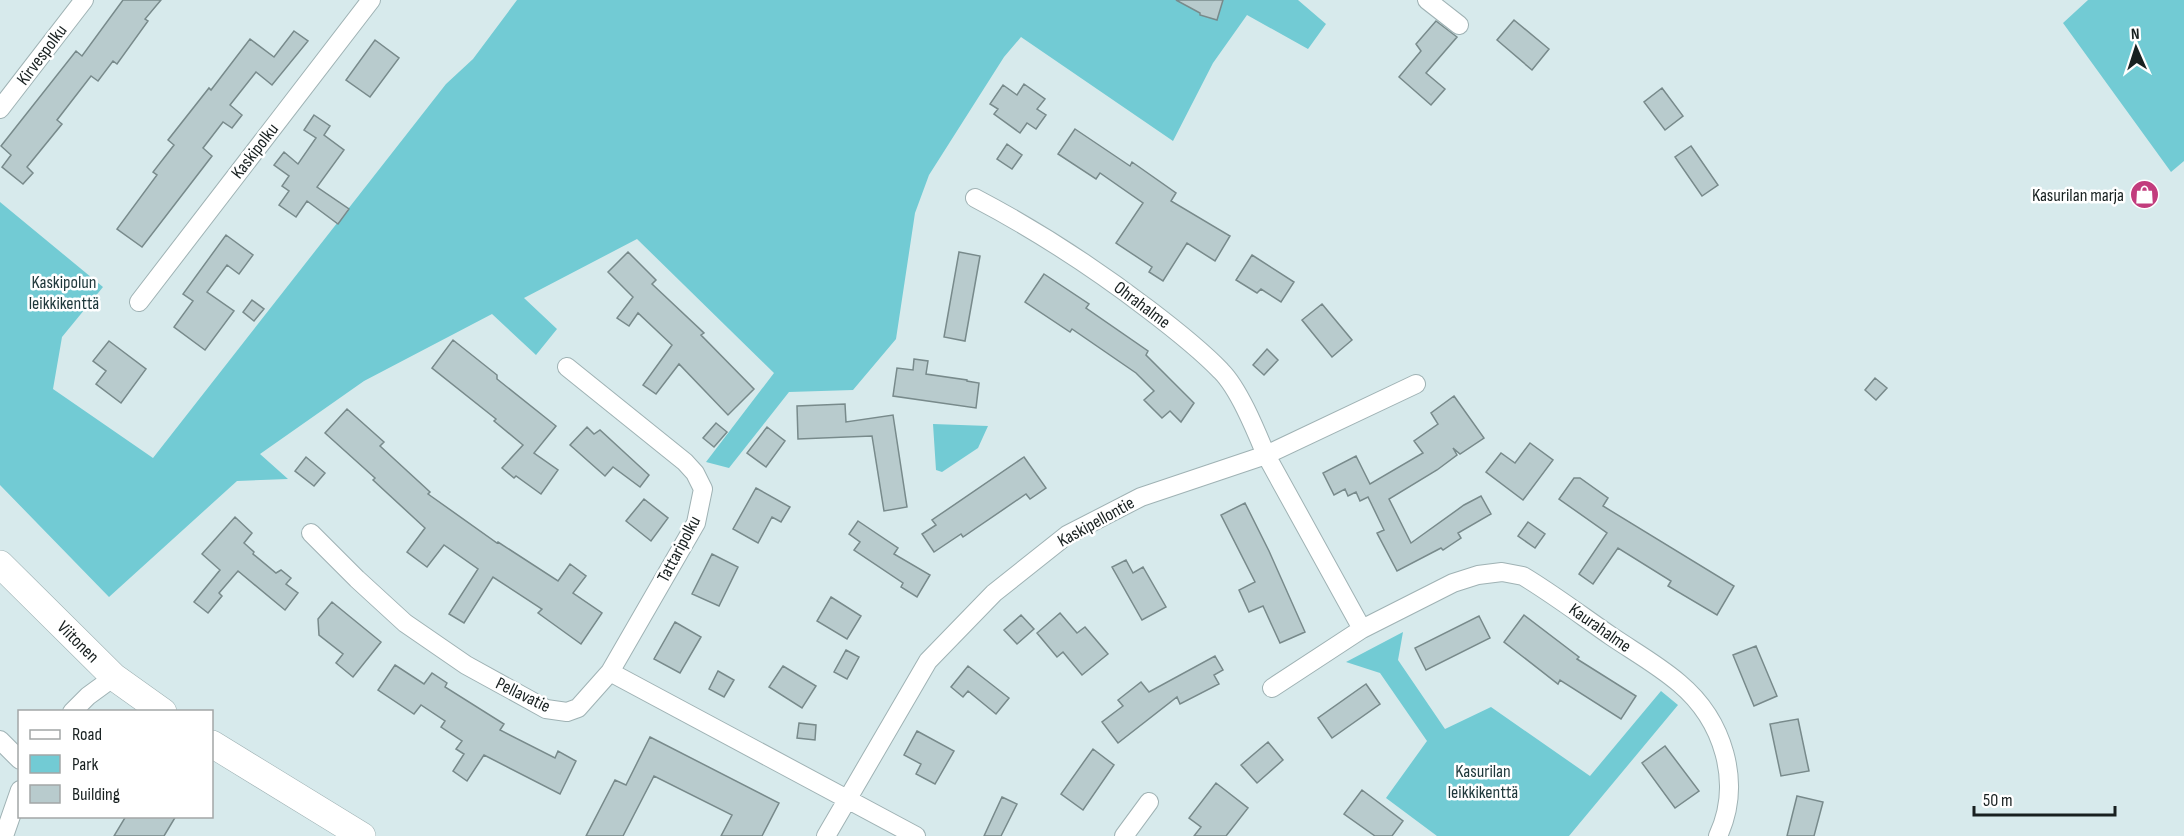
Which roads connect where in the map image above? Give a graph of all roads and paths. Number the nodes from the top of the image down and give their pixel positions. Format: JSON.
{"nodes":[{"id":1,"x":84,"y":0,"type":"edge"},
{"id":2,"x":372,"y":0,"type":"edge"},
{"id":3,"x":1427,"y":0,"type":"edge"},
{"id":4,"x":1459,"y":25,"type":"dead end"},
{"id":5,"x":0,"y":109,"type":"edge"},
{"id":6,"x":975,"y":198,"type":"dead end"},
{"id":7,"x":139,"y":302,"type":"dead end"},
{"id":8,"x":567,"y":367,"type":"dead end"},
{"id":9,"x":1416,"y":384,"type":"dead end"},
{"id":10,"x":1266,"y":455,"type":"junction"},
{"id":11,"x":311,"y":533,"type":"dead end"},
{"id":12,"x":0,"y":564,"type":"edge"},
{"id":13,"x":1362,"y":629,"type":"junction"},
{"id":14,"x":610,"y":672,"type":"junction"},
{"id":15,"x":114,"y":677,"type":"junction"},
{"id":16,"x":1272,"y":688,"type":"dead end"},
{"id":17,"x":73,"y":710,"type":"edge"},
{"id":18,"x":163,"y":710,"type":"edge"},
{"id":19,"x":0,"y":740,"type":"edge"},
{"id":20,"x":213,"y":745,"type":"edge"},
{"id":21,"x":18,"y":758,"type":"edge"},
{"id":22,"x":18,"y":797,"type":"edge"},
{"id":23,"x":848,"y":799,"type":"junction"},
{"id":24,"x":1149,"y":802,"type":"dead end"},
{"id":25,"x":7,"y":835,"type":"edge"},
{"id":26,"x":362,"y":836,"type":"edge"},
{"id":27,"x":826,"y":836,"type":"edge"},
{"id":28,"x":916,"y":836,"type":"edge"},
{"id":29,"x":1124,"y":836,"type":"edge"},
{"id":30,"x":1718,"y":836,"type":"edge"}],
"edges":[{"from":1,"to":5,"type":"street","name":"Kirvespolku"},
{"from":2,"to":7,"type":"street","name":"Kaskipolku"},
{"from":3,"to":4,"type":"street"},
{"from":6,"to":10,"type":"street","name":"Ohrahalme"},
{"from":8,"to":14,"type":"street","name":"Tattaripolku"},
{"from":9,"to":10,"type":"street","name":"Kaskipellontie"},
{"from":10,"to":13,"type":"street"},
{"from":10,"to":23,"type":"street","name":"Kaskipellontie"},
{"from":11,"to":14,"type":"street","name":"Pellavatie"},
{"from":12,"to":15,"type":"main road","name":"Viitonen"},
{"from":13,"to":16,"type":"street","name":"Kaurahalme"},
{"from":13,"to":30,"type":"street","name":"Kaurahalme"},
{"from":14,"to":23,"type":"street"},
{"from":15,"to":17,"type":"street"},
{"from":15,"to":18,"type":"main road","name":"Viitonen"},
{"from":19,"to":21,"type":"street"},
{"from":20,"to":26,"type":"main road"},
{"from":22,"to":25,"type":"street"},
{"from":23,"to":27,"type":"street","name":"Kaskipellontie"},
{"from":23,"to":28,"type":"street"},
{"from":24,"to":29,"type":"street"}]}
